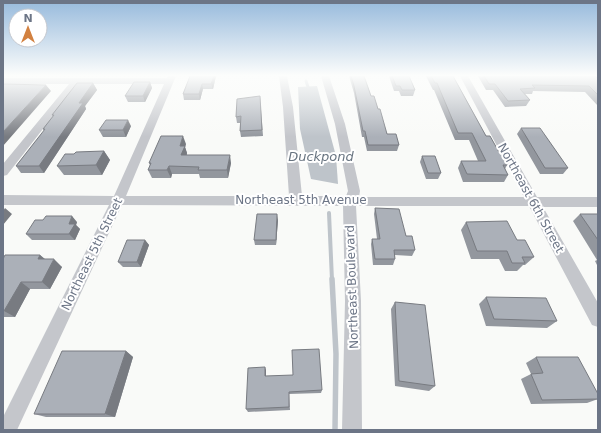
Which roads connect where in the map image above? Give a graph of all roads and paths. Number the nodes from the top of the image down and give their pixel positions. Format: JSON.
{"nodes":[{"id":1,"x":64,"y":96,"type":"edge"},
{"id":2,"x":163,"y":96,"type":"edge"},
{"id":3,"x":287,"y":96,"type":"edge"},
{"id":4,"x":331,"y":96,"type":"edge"},
{"id":5,"x":475,"y":96,"type":"edge"},
{"id":6,"x":3,"y":172,"type":"edge"},
{"id":7,"x":3,"y":200,"type":"edge"},
{"id":8,"x":118,"y":200,"type":"junction"},
{"id":9,"x":296,"y":200,"type":"junction"},
{"id":10,"x":351,"y":200,"type":"junction"},
{"id":11,"x":532,"y":201,"type":"junction"},
{"id":12,"x":598,"y":202,"type":"edge"},
{"id":13,"x":598,"y":319,"type":"edge"},
{"id":14,"x":7,"y":430,"type":"edge"},
{"id":15,"x":352,"y":430,"type":"edge"}],
"edges":[{"from":1,"to":6,"type":"street"},
{"from":2,"to":8,"type":"street","name":"Northeast 5th Street"},
{"from":3,"to":9,"type":"street"},
{"from":4,"to":10,"type":"street","name":"Northeast Boulevard"},
{"from":5,"to":11,"type":"street","name":"Northeast 6th Street"},
{"from":7,"to":8,"type":"street","name":"Northeast 5th Avenue"},
{"from":8,"to":9,"type":"street","name":"Northeast 5th Avenue"},
{"from":8,"to":14,"type":"street","name":"Northeast 5th Street"},
{"from":9,"to":10,"type":"street","name":"Northeast 5th Avenue"},
{"from":10,"to":11,"type":"street","name":"Northeast 5th Avenue"},
{"from":10,"to":15,"type":"street","name":"Northeast Boulevard"},
{"from":11,"to":12,"type":"street","name":"Northeast 5th Avenue"},
{"from":11,"to":13,"type":"street","name":"Northeast 6th Street"}]}
